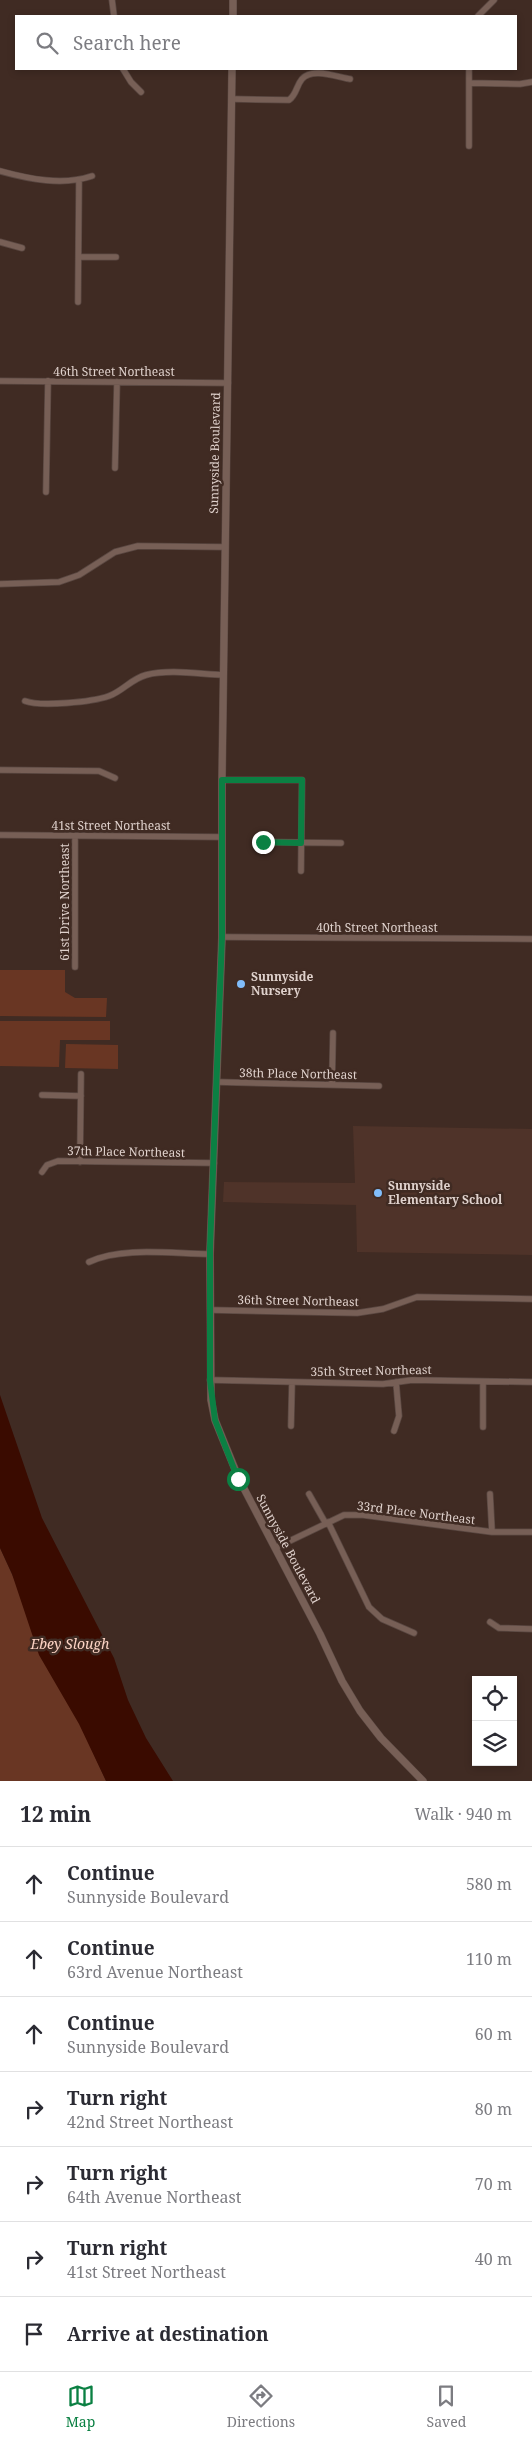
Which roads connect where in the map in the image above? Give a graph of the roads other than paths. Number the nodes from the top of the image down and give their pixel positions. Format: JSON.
{"nodes":[{"id":1,"x":112,"y":0,"type":"edge"},
{"id":2,"x":233,"y":0,"type":"edge"},
{"id":3,"x":494,"y":0,"type":"edge"},
{"id":4,"x":114,"y":15,"type":"edge"},
{"id":5,"x":233,"y":15,"type":"edge"},
{"id":6,"x":479,"y":15,"type":"edge"},
{"id":7,"x":124,"y":70,"type":"edge"},
{"id":8,"x":232,"y":70,"type":"edge"},
{"id":9,"x":469,"y":70,"type":"edge"},
{"id":10,"x":350,"y":79,"type":"dead end"},
{"id":11,"x":532,"y":82,"type":"edge"},
{"id":12,"x":469,"y":83,"type":"junction"},
{"id":13,"x":141,"y":92,"type":"dead end"},
{"id":14,"x":232,"y":99,"type":"junction"},
{"id":15,"x":469,"y":146,"type":"dead end"},
{"id":16,"x":0,"y":171,"type":"edge"},
{"id":17,"x":92,"y":176,"type":"dead end"},
{"id":18,"x":79,"y":181,"type":"junction"},
{"id":19,"x":0,"y":242,"type":"edge"},
{"id":20,"x":22,"y":248,"type":"dead end"},
{"id":21,"x":116,"y":256,"type":"dead end"},
{"id":22,"x":79,"y":257,"type":"junction"},
{"id":23,"x":78,"y":302,"type":"dead end"},
{"id":24,"x":0,"y":381,"type":"edge"},
{"id":25,"x":48,"y":382,"type":"junction"},
{"id":26,"x":117,"y":382,"type":"junction"},
{"id":27,"x":228,"y":382,"type":"junction"},
{"id":28,"x":115,"y":468,"type":"dead end"},
{"id":29,"x":46,"y":492,"type":"dead end"},
{"id":30,"x":224,"y":547,"type":"junction"},
{"id":31,"x":0,"y":584,"type":"edge"},
{"id":32,"x":223,"y":675,"type":"junction"},
{"id":33,"x":25,"y":701,"type":"dead end"},
{"id":34,"x":0,"y":770,"type":"edge"},
{"id":35,"x":116,"y":778,"type":"dead end"},
{"id":36,"x":222,"y":780,"type":"junction"},
{"id":37,"x":0,"y":836,"type":"edge"},
{"id":38,"x":76,"y":836,"type":"junction"},
{"id":39,"x":222,"y":837,"type":"junction"},
{"id":40,"x":263,"y":842,"type":"dead end"},
{"id":41,"x":301,"y":843,"type":"junction"},
{"id":42,"x":341,"y":844,"type":"dead end"},
{"id":43,"x":301,"y":871,"type":"dead end"},
{"id":44,"x":222,"y":937,"type":"junction"},
{"id":45,"x":532,"y":939,"type":"edge"},
{"id":46,"x":75,"y":967,"type":"dead end"},
{"id":47,"x":332,"y":1033,"type":"dead end"},
{"id":48,"x":81,"y":1074,"type":"dead end"},
{"id":49,"x":217,"y":1082,"type":"junction"},
{"id":50,"x":332,"y":1084,"type":"junction"},
{"id":51,"x":379,"y":1086,"type":"dead end"},
{"id":52,"x":42,"y":1095,"type":"dead end"},
{"id":53,"x":81,"y":1096,"type":"junction"},
{"id":54,"x":80,"y":1162,"type":"junction"},
{"id":55,"x":214,"y":1163,"type":"junction"},
{"id":56,"x":42,"y":1172,"type":"dead end"},
{"id":57,"x":210,"y":1254,"type":"junction"},
{"id":58,"x":89,"y":1262,"type":"dead end"},
{"id":59,"x":532,"y":1299,"type":"edge"},
{"id":60,"x":211,"y":1310,"type":"junction"},
{"id":61,"x":210,"y":1380,"type":"junction"},
{"id":62,"x":292,"y":1382,"type":"junction"},
{"id":63,"x":396,"y":1382,"type":"junction"},
{"id":64,"x":483,"y":1382,"type":"junction"},
{"id":65,"x":532,"y":1382,"type":"edge"},
{"id":66,"x":291,"y":1426,"type":"dead end"},
{"id":67,"x":483,"y":1427,"type":"dead end"},
{"id":68,"x":394,"y":1431,"type":"dead end"},
{"id":69,"x":309,"y":1494,"type":"dead end"},
{"id":70,"x":490,"y":1494,"type":"dead end"},
{"id":71,"x":327,"y":1523,"type":"junction"},
{"id":72,"x":492,"y":1532,"type":"junction"},
{"id":73,"x":532,"y":1532,"type":"edge"},
{"id":74,"x":275,"y":1548,"type":"junction"},
{"id":75,"x":490,"y":1622,"type":"dead end"},
{"id":76,"x":532,"y":1629,"type":"edge"},
{"id":77,"x":414,"y":1633,"type":"dead end"},
{"id":78,"x":423,"y":1781,"type":"edge"}],
"edges":[{"from":1,"to":4,"type":"street"},
{"from":2,"to":5,"type":"street"},
{"from":3,"to":6,"type":"street"},
{"from":7,"to":13,"type":"street"},
{"from":8,"to":14,"type":"street","name":"Sunnyside Boulevard"},
{"from":9,"to":12,"type":"street"},
{"from":10,"to":14,"type":"street"},
{"from":11,"to":12,"type":"street"},
{"from":12,"to":15,"type":"street"},
{"from":14,"to":27,"type":"street","name":"Sunnyside Boulevard"},
{"from":16,"to":18,"type":"street"},
{"from":17,"to":18,"type":"street"},
{"from":18,"to":22,"type":"street"},
{"from":19,"to":20,"type":"street"},
{"from":21,"to":22,"type":"street"},
{"from":22,"to":23,"type":"street"},
{"from":24,"to":25,"type":"street","name":"46th Street Northeast"},
{"from":25,"to":26,"type":"street","name":"46th Street Northeast"},
{"from":25,"to":29,"type":"street"},
{"from":26,"to":27,"type":"street","name":"46th Street Northeast"},
{"from":26,"to":28,"type":"street"},
{"from":27,"to":30,"type":"street","name":"Sunnyside Boulevard"},
{"from":30,"to":31,"type":"street"},
{"from":30,"to":32,"type":"street","name":"Sunnyside Boulevard"},
{"from":32,"to":33,"type":"street"},
{"from":32,"to":36,"type":"street","name":"Sunnyside Boulevard"},
{"from":34,"to":35,"type":"street"},
{"from":36,"to":39,"type":"street","name":"Sunnyside Boulevard"},
{"from":36,"to":41,"type":"street"},
{"from":37,"to":38,"type":"street","name":"41st Street Northeast"},
{"from":38,"to":39,"type":"street","name":"41st Street Northeast"},
{"from":38,"to":46,"type":"street","name":"61st Drive Northeast"},
{"from":39,"to":44,"type":"street","name":"Sunnyside Boulevard"},
{"from":40,"to":41,"type":"street"},
{"from":41,"to":42,"type":"street"},
{"from":41,"to":43,"type":"street"},
{"from":44,"to":45,"type":"street","name":"40th Street Northeast"},
{"from":44,"to":49,"type":"street","name":"Sunnyside Boulevard"},
{"from":47,"to":50,"type":"street"},
{"from":48,"to":53,"type":"street"},
{"from":49,"to":50,"type":"street","name":"38th Place Northeast"},
{"from":49,"to":55,"type":"street","name":"Sunnyside Boulevard"},
{"from":50,"to":51,"type":"street","name":"38th Place Northeast"},
{"from":52,"to":53,"type":"street"},
{"from":53,"to":54,"type":"street"},
{"from":54,"to":55,"type":"street","name":"37th Place Northeast"},
{"from":54,"to":56,"type":"street","name":"37th Place Northeast"},
{"from":55,"to":57,"type":"street","name":"Sunnyside Boulevard"},
{"from":57,"to":58,"type":"street"},
{"from":57,"to":60,"type":"street","name":"Sunnyside Boulevard"},
{"from":59,"to":60,"type":"street","name":"36th Street Northeast"},
{"from":60,"to":61,"type":"street","name":"Sunnyside Boulevard"},
{"from":61,"to":62,"type":"street","name":"35th Street Northeast"},
{"from":61,"to":74,"type":"street","name":"Sunnyside Boulevard"},
{"from":62,"to":63,"type":"street","name":"35th Street Northeast"},
{"from":62,"to":66,"type":"street"},
{"from":63,"to":64,"type":"street","name":"35th Street Northeast"},
{"from":63,"to":68,"type":"street"},
{"from":64,"to":65,"type":"street","name":"35th Street Northeast"},
{"from":64,"to":67,"type":"street"},
{"from":69,"to":71,"type":"street"},
{"from":70,"to":72,"type":"street"},
{"from":71,"to":72,"type":"street","name":"33rd Place Northeast"},
{"from":71,"to":74,"type":"street","name":"33rd Place Northeast"},
{"from":71,"to":77,"type":"street"},
{"from":72,"to":73,"type":"street","name":"33rd Place Northeast"},
{"from":74,"to":78,"type":"street","name":"Sunnyside Boulevard"},
{"from":75,"to":76,"type":"street"}]}
